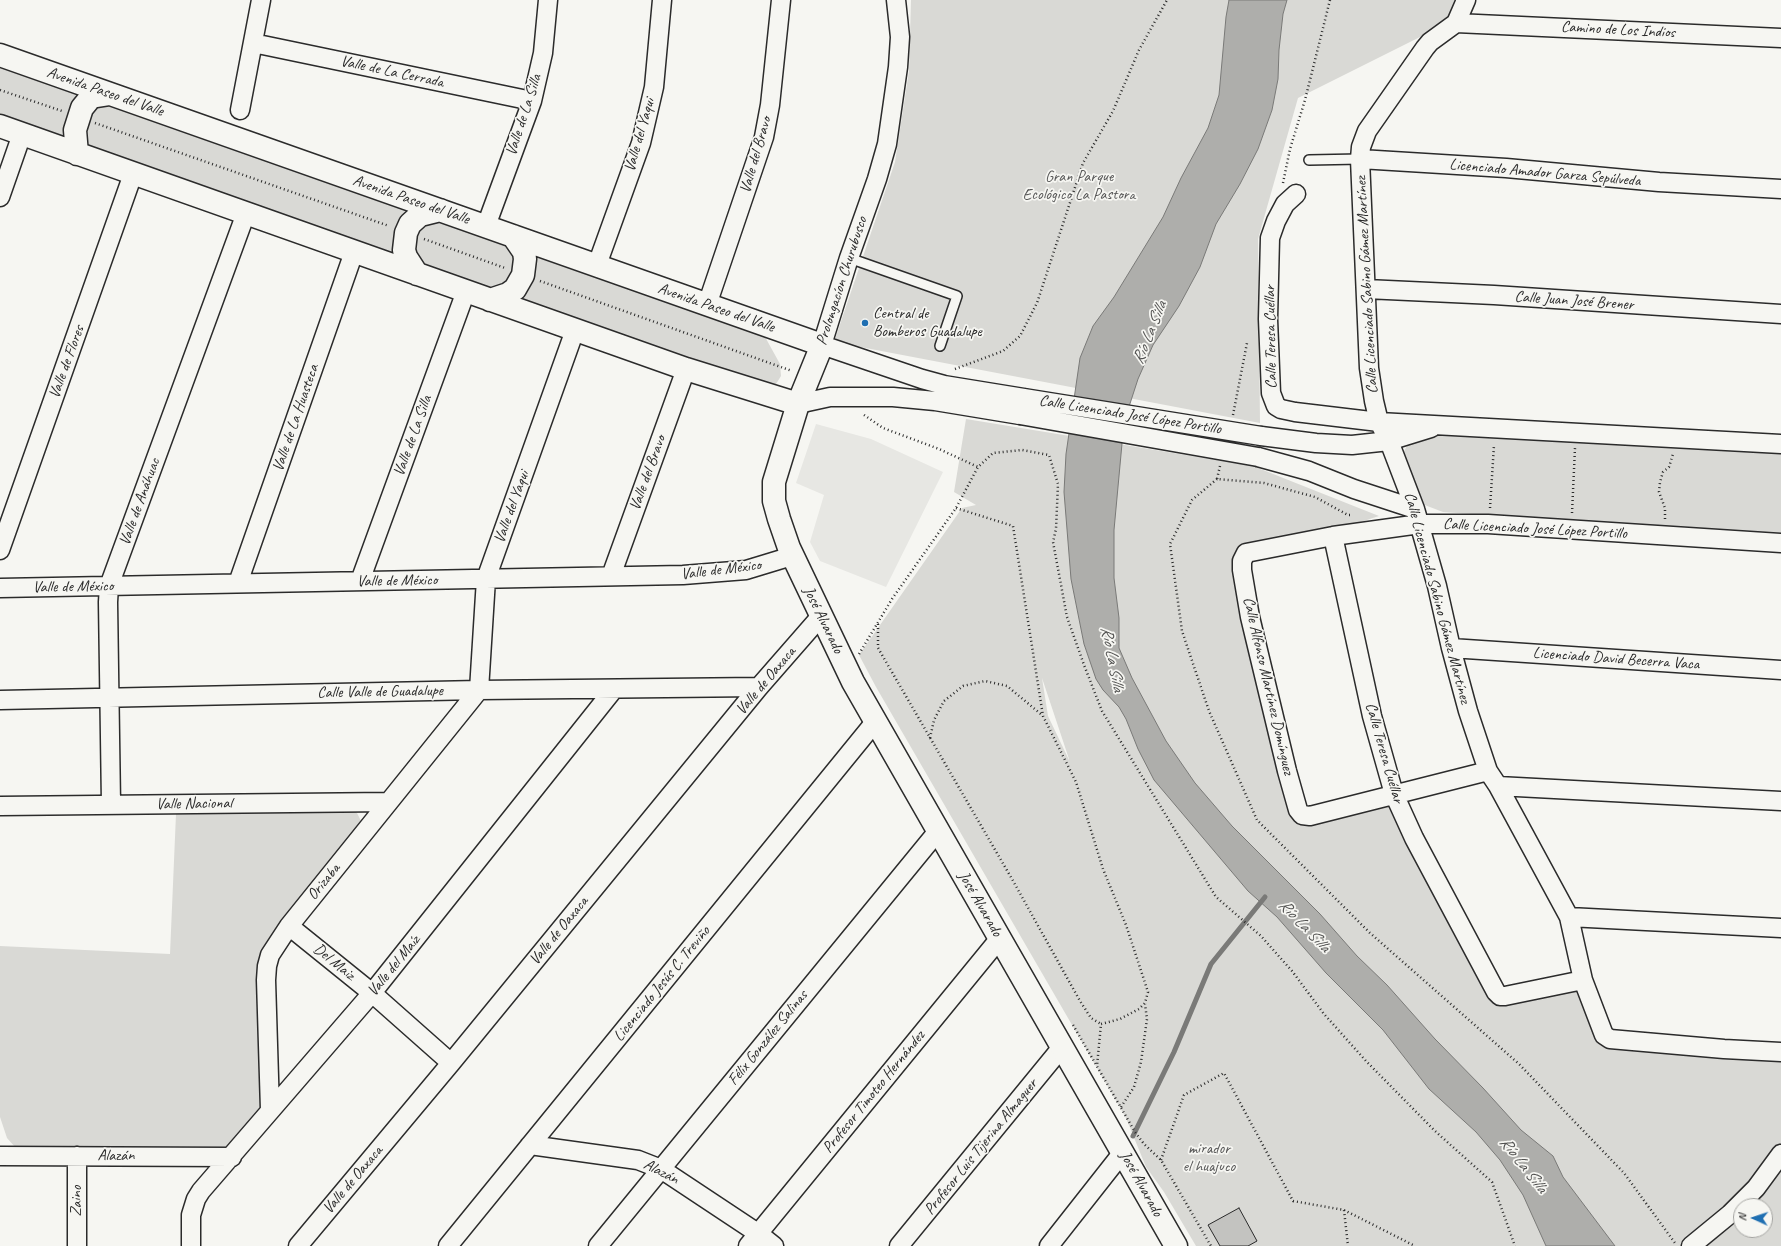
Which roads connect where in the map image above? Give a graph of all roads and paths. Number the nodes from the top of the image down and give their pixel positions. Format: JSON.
{"nodes":[{"id":1,"x":261,"y":0,"type":"edge"},
{"id":2,"x":548,"y":0,"type":"edge"},
{"id":3,"x":662,"y":0,"type":"edge"},
{"id":4,"x":781,"y":0,"type":"edge"},
{"id":5,"x":896,"y":0,"type":"edge"},
{"id":6,"x":1167,"y":0,"type":"edge"},
{"id":7,"x":1330,"y":0,"type":"edge"},
{"id":8,"x":1466,"y":0,"type":"edge"},
{"id":9,"x":1456,"y":23,"type":"junction"},
{"id":10,"x":1781,"y":38,"type":"edge"},
{"id":11,"x":253,"y":43,"type":"junction"},
{"id":12,"x":0,"y":55,"type":"edge"},
{"id":13,"x":110,"y":94,"type":"junction"},
{"id":14,"x":532,"y":100,"type":"junction"},
{"id":15,"x":240,"y":110,"type":"dead end"},
{"id":16,"x":0,"y":126,"type":"edge"},
{"id":17,"x":22,"y":134,"type":"junction"},
{"id":18,"x":77,"y":154,"type":"junction"},
{"id":19,"x":1360,"y":159,"type":"junction"},
{"id":20,"x":1309,"y":160,"type":"dead end"},
{"id":21,"x":133,"y":174,"type":"junction"},
{"id":22,"x":1289,"y":189,"type":"joint"},
{"id":23,"x":1781,"y":189,"type":"edge"},
{"id":24,"x":0,"y":197,"type":"edge"},
{"id":25,"x":440,"y":210,"type":"junction"},
{"id":26,"x":246,"y":213,"type":"junction"},
{"id":27,"x":486,"y":226,"type":"junction"},
{"id":28,"x":513,"y":236,"type":"junction"},
{"id":29,"x":354,"y":252,"type":"junction"},
{"id":30,"x":849,"y":258,"type":"junction"},
{"id":31,"x":597,"y":265,"type":"junction"},
{"id":32,"x":418,"y":274,"type":"junction"},
{"id":33,"x":1366,"y":289,"type":"junction"},
{"id":34,"x":466,"y":291,"type":"junction"},
{"id":35,"x":490,"y":300,"type":"junction"},
{"id":36,"x":707,"y":305,"type":"junction"},
{"id":37,"x":1781,"y":314,"type":"edge"},
{"id":38,"x":576,"y":330,"type":"junction"},
{"id":39,"x":822,"y":345,"type":"junction"},
{"id":40,"x":940,"y":346,"type":"dead end"},
{"id":41,"x":686,"y":369,"type":"junction"},
{"id":42,"x":949,"y":371,"type":"dead end"},
{"id":43,"x":798,"y":404,"type":"junction"},
{"id":44,"x":861,"y":413,"type":"dead end"},
{"id":45,"x":1379,"y":422,"type":"junction"},
{"id":46,"x":1441,"y":424,"type":"junction"},
{"id":47,"x":1576,"y":432,"type":"junction"},
{"id":48,"x":1674,"y":438,"type":"junction"},
{"id":49,"x":1389,"y":441,"type":"junction"},
{"id":50,"x":1494,"y":443,"type":"dead end"},
{"id":51,"x":1781,"y":444,"type":"edge"},
{"id":52,"x":978,"y":467,"type":"junction"},
{"id":53,"x":1217,"y":479,"type":"dead end"},
{"id":54,"x":956,"y":508,"type":"junction"},
{"id":55,"x":1418,"y":517,"type":"junction"},
{"id":56,"x":1488,"y":524,"type":"junction"},
{"id":57,"x":1571,"y":530,"type":"junction"},
{"id":58,"x":1333,"y":536,"type":"junction"},
{"id":59,"x":1664,"y":536,"type":"junction"},
{"id":60,"x":1781,"y":543,"type":"edge"},
{"id":61,"x":0,"y":550,"type":"edge"},
{"id":62,"x":1244,"y":555,"type":"joint"},
{"id":63,"x":792,"y":556,"type":"junction"},
{"id":64,"x":611,"y":576,"type":"junction"},
{"id":65,"x":486,"y":579,"type":"junction"},
{"id":66,"x":360,"y":581,"type":"junction"},
{"id":67,"x":238,"y":583,"type":"junction"},
{"id":68,"x":109,"y":586,"type":"junction"},
{"id":69,"x":0,"y":588,"type":"edge"},
{"id":70,"x":821,"y":616,"type":"junction"},
{"id":71,"x":878,"y":624,"type":"junction"},
{"id":72,"x":1451,"y":648,"type":"junction"},
{"id":73,"x":859,"y":655,"type":"dead end"},
{"id":74,"x":1781,"y":670,"type":"edge"},
{"id":75,"x":759,"y":687,"type":"junction"},
{"id":76,"x":614,"y":689,"type":"junction"},
{"id":77,"x":480,"y":690,"type":"junction"},
{"id":78,"x":109,"y":698,"type":"junction"},
{"id":79,"x":0,"y":700,"type":"edge"},
{"id":80,"x":1043,"y":716,"type":"junction"},
{"id":81,"x":875,"y":722,"type":"junction"},
{"id":82,"x":930,"y":738,"type":"junction"},
{"id":83,"x":1493,"y":779,"type":"junction"},
{"id":84,"x":1394,"y":794,"type":"junction"},
{"id":85,"x":1781,"y":800,"type":"edge"},
{"id":86,"x":389,"y":802,"type":"junction"},
{"id":87,"x":111,"y":804,"type":"junction"},
{"id":88,"x":0,"y":806,"type":"edge"},
{"id":89,"x":938,"y":830,"type":"junction"},
{"id":90,"x":1569,"y":917,"type":"junction"},
{"id":91,"x":289,"y":926,"type":"junction"},
{"id":92,"x":1781,"y":928,"type":"edge"},
{"id":93,"x":1000,"y":938,"type":"junction"},
{"id":94,"x":1583,"y":980,"type":"junction"},
{"id":95,"x":372,"y":993,"type":"junction"},
{"id":96,"x":1145,"y":1003,"type":"junction"},
{"id":97,"x":1073,"y":1024,"type":"dead end"},
{"id":98,"x":1101,"y":1024,"type":"junction"},
{"id":99,"x":1062,"y":1047,"type":"junction"},
{"id":100,"x":1781,"y":1052,"type":"edge"},
{"id":101,"x":451,"y":1063,"type":"junction"},
{"id":102,"x":1097,"y":1066,"type":"junction"},
{"id":103,"x":1121,"y":1107,"type":"junction"},
{"id":104,"x":270,"y":1110,"type":"junction"},
{"id":105,"x":530,"y":1145,"type":"junction"},
{"id":106,"x":1123,"y":1152,"type":"junction"},
{"id":107,"x":1,"y":1153,"type":"edge"},
{"id":108,"x":77,"y":1156,"type":"junction"},
{"id":109,"x":232,"y":1157,"type":"junction"},
{"id":110,"x":1161,"y":1160,"type":"junction"},
{"id":111,"x":1778,"y":1167,"type":"edge"},
{"id":112,"x":661,"y":1169,"type":"junction"},
{"id":113,"x":1344,"y":1210,"type":"junction"},
{"id":114,"x":753,"y":1240,"type":"edge"},
{"id":115,"x":77,"y":1246,"type":"edge"},
{"id":116,"x":191,"y":1246,"type":"edge"},
{"id":117,"x":298,"y":1246,"type":"edge"},
{"id":118,"x":448,"y":1246,"type":"edge"},
{"id":119,"x":598,"y":1246,"type":"edge"},
{"id":120,"x":774,"y":1246,"type":"edge"},
{"id":121,"x":899,"y":1246,"type":"edge"},
{"id":122,"x":1049,"y":1246,"type":"edge"},
{"id":123,"x":1176,"y":1246,"type":"edge"},
{"id":124,"x":1211,"y":1246,"type":"edge"},
{"id":125,"x":1348,"y":1246,"type":"edge"},
{"id":126,"x":1415,"y":1246,"type":"edge"},
{"id":127,"x":1515,"y":1246,"type":"edge"},
{"id":128,"x":1679,"y":1246,"type":"edge"},
{"id":129,"x":1691,"y":1246,"type":"edge"}],
"edges":[{"from":1,"to":11,"type":"street"},
{"from":2,"to":14,"type":"street","name":"Valle de La Silla"},
{"from":3,"to":31,"type":"street","name":"Valle del Yaqui"},
{"from":4,"to":36,"type":"street","name":"Valle del Bravo"},
{"from":5,"to":30,"type":"street","name":"Prolongacíon Churubusco"},
{"from":6,"to":42,"type":"path"},
{"from":7,"to":22,"type":"path"},
{"from":8,"to":9,"type":"street"},
{"from":9,"to":10,"type":"street","name":"Camino de Los Indios"},
{"from":9,"to":19,"type":"street","name":"Calle Licenciado Sabino Gámez Martínez"},
{"from":11,"to":14,"type":"street","name":"Valle de La Cerrada"},
{"from":11,"to":15,"type":"street"},
{"from":12,"to":13,"type":"street","name":"Avenida Paseo del Valle"},
{"from":13,"to":18,"type":"street"},
{"from":13,"to":25,"type":"street","name":"Avenida Paseo del Valle"},
{"from":14,"to":27,"type":"street","name":"Valle de La Silla"},
{"from":16,"to":17,"type":"street"},
{"from":17,"to":18,"type":"street"},
{"from":17,"to":24,"type":"street"},
{"from":18,"to":21,"type":"street"},
{"from":19,"to":20,"type":"lane","name":"Licenciado Amador Garza Sepúlveda"},
{"from":19,"to":23,"type":"street","name":"Licenciado Amador Garza Sepúlveda"},
{"from":19,"to":33,"type":"street","name":"Calle Licenciado Sabino Gámez Martínez"},
{"from":21,"to":26,"type":"street"},
{"from":21,"to":61,"type":"street","name":"Valle de Flores"},
{"from":22,"to":45,"type":"street","name":"Calle Teresa Cuéllar"},
{"from":25,"to":27,"type":"street","name":"Avenida Paseo del Valle"},
{"from":25,"to":32,"type":"street"},
{"from":26,"to":29,"type":"street"},
{"from":26,"to":68,"type":"street","name":"Valle de Anáhuac"},
{"from":27,"to":28,"type":"street","name":"Avenida Paseo del Valle"},
{"from":28,"to":31,"type":"street","name":"Avenida Paseo del Valle"},
{"from":28,"to":35,"type":"street"},
{"from":29,"to":32,"type":"street"},
{"from":29,"to":67,"type":"street","name":"Valle de La Huasteca"},
{"from":30,"to":39,"type":"street","name":"Prolongacíon Churubusco"},
{"from":30,"to":40,"type":"lane"},
{"from":31,"to":36,"type":"street","name":"Avenida Paseo del Valle"},
{"from":32,"to":34,"type":"street"},
{"from":33,"to":37,"type":"street","name":"Calle Juan José Brener"},
{"from":33,"to":45,"type":"street","name":"Calle Licenciado Sabino Gámez Martínez"},
{"from":34,"to":35,"type":"street"},
{"from":34,"to":66,"type":"street","name":"Valle de La Silla"},
{"from":35,"to":38,"type":"street"},
{"from":36,"to":39,"type":"street","name":"Avenida Paseo del Valle"},
{"from":38,"to":41,"type":"street"},
{"from":38,"to":65,"type":"street","name":"Valle del Yaqui"},
{"from":39,"to":43,"type":"street","name":"Prolongacíon Churubusco"},
{"from":39,"to":49,"type":"street","name":"Calle Licenciado José López Portillo","bridge":true},
{"from":41,"to":43,"type":"street"},
{"from":41,"to":64,"type":"street","name":"Valle del Bravo"},
{"from":43,"to":55,"type":"street","name":"Calle Licenciado José López Portillo","bridge":true},
{"from":43,"to":63,"type":"street","name":"Prolongacíon Churubusco"},
{"from":44,"to":52,"type":"path"},
{"from":45,"to":46,"type":"street","name":"Calle Licenciado José López Portillo"},
{"from":45,"to":49,"type":"street","name":"Calle Licenciado Sabino Gámez Martínez"},
{"from":46,"to":47,"type":"street","name":"Calle Licenciado José López Portillo"},
{"from":46,"to":49,"type":"street","name":"Calle Licenciado José López Portillo"},
{"from":47,"to":48,"type":"street","name":"Calle Licenciado José López Portillo"},
{"from":47,"to":57,"type":"path"},
{"from":48,"to":51,"type":"street","name":"Calle Licenciado José López Portillo"},
{"from":48,"to":59,"type":"path"},
{"from":49,"to":55,"type":"street","name":"Calle Licenciado Sabino Gámez Martínez"},
{"from":50,"to":56,"type":"path"},
{"from":52,"to":54,"type":"path"},
{"from":52,"to":127,"type":"path"},
{"from":53,"to":128,"type":"path"},
{"from":54,"to":71,"type":"path"},
{"from":54,"to":80,"type":"path"},
{"from":55,"to":56,"type":"street","name":"Calle Licenciado José López Portillo"},
{"from":55,"to":58,"type":"street","name":"Calle Licenciado José López Portillo"},
{"from":55,"to":72,"type":"street","name":"Calle Licenciado Sabino Gámez Martínez"},
{"from":56,"to":57,"type":"street","name":"Calle Licenciado José López Portillo"},
{"from":57,"to":59,"type":"street","name":"Calle Licenciado José López Portillo"},
{"from":58,"to":62,"type":"street","name":"Calle Licenciado José López Portillo"},
{"from":58,"to":84,"type":"street","name":"Calle Teresa Cuéllar"},
{"from":59,"to":60,"type":"street","name":"Calle Licenciado José López Portillo"},
{"from":62,"to":84,"type":"street","name":"Calle Alfonso Martínez Domínguez"},
{"from":63,"to":64,"type":"street","name":"Valle de México"},
{"from":63,"to":70,"type":"street","name":"José Alvarado"},
{"from":64,"to":65,"type":"street","name":"Valle de México"},
{"from":65,"to":66,"type":"street","name":"Valle de México"},
{"from":65,"to":77,"type":"street","name":"Valle del Yaqui"},
{"from":66,"to":67,"type":"street","name":"Valle de México"},
{"from":67,"to":68,"type":"street","name":"Valle de México"},
{"from":68,"to":69,"type":"street","name":"Valle de México"},
{"from":68,"to":78,"type":"street","name":"Valle de Anáhuac"},
{"from":70,"to":75,"type":"street","name":"Valle de Oaxaca"},
{"from":70,"to":81,"type":"street","name":"José Alvarado"},
{"from":71,"to":73,"type":"path"},
{"from":71,"to":82,"type":"path"},
{"from":72,"to":74,"type":"street","name":"Licenciado David Becerra Vaca"},
{"from":72,"to":83,"type":"street","name":"Calle Licenciado Sabino Gámez Martínez"},
{"from":75,"to":76,"type":"street","name":"Calle Valle de Guadalupe"},
{"from":75,"to":101,"type":"street","name":"Valle de Oaxaca"},
{"from":76,"to":77,"type":"street","name":"Calle Valle de Guadalupe"},
{"from":76,"to":95,"type":"street","name":"Valle del Maíz"},
{"from":77,"to":78,"type":"street","name":"Calle Valle de Guadalupe"},
{"from":77,"to":86,"type":"street","name":"Orizaba"},
{"from":78,"to":79,"type":"street","name":"Calle Valle de Guadalupe"},
{"from":78,"to":87,"type":"street","name":"Valle de Anáhuac"},
{"from":80,"to":82,"type":"path"},
{"from":80,"to":96,"type":"path"},
{"from":81,"to":89,"type":"street","name":"José Alvarado"},
{"from":81,"to":105,"type":"street","name":"Licenciado Jesús C. Treviño"},
{"from":82,"to":98,"type":"path"},
{"from":83,"to":84,"type":"street"},
{"from":83,"to":85,"type":"street"},
{"from":83,"to":90,"type":"street","name":"Calle Licenciado Sabino Gámez Martínez"},
{"from":84,"to":94,"type":"street","name":"Calle Teresa Cuéllar"},
{"from":86,"to":87,"type":"street","name":"Valle Nacional"},
{"from":86,"to":91,"type":"street","name":"Orizaba"},
{"from":87,"to":88,"type":"street","name":"Valle Nacional"},
{"from":89,"to":93,"type":"street","name":"José Alvarado"},
{"from":89,"to":112,"type":"street","name":"Félix González Salinas"},
{"from":90,"to":92,"type":"street"},
{"from":90,"to":94,"type":"street","name":"Calle Licenciado Sabino Gámez Martínez"},
{"from":91,"to":95,"type":"street","name":"Del Maiz"},
{"from":91,"to":104,"type":"street","name":"Orizaba"},
{"from":93,"to":99,"type":"street","name":"José Alvarado"},
{"from":93,"to":114,"type":"street","name":"Profesor Timoteo Hernández"},
{"from":94,"to":100,"type":"street","name":"Calle Licenciado Sabino Gámez Martínez"},
{"from":95,"to":101,"type":"street","name":"Del Maiz"},
{"from":95,"to":104,"type":"street","name":"Valle del Maíz"},
{"from":96,"to":98,"type":"path"},
{"from":96,"to":103,"type":"path"},
{"from":97,"to":102,"type":"path"},
{"from":98,"to":102,"type":"path"},
{"from":99,"to":106,"type":"street","name":"José Alvarado"},
{"from":99,"to":121,"type":"street","name":"Profesor Luis Tijerina Almaguer"},
{"from":101,"to":117,"type":"street","name":"Valle de Oaxaca"},
{"from":102,"to":103,"type":"path"},
{"from":103,"to":110,"type":"path"},
{"from":104,"to":109,"type":"street","name":"Valle del Maíz"},
{"from":105,"to":112,"type":"street","name":"Alazán"},
{"from":105,"to":118,"type":"street","name":"Licenciado Jesús C. Treviño"},
{"from":106,"to":122,"type":"street"},
{"from":106,"to":123,"type":"street","name":"José Alvarado"},
{"from":107,"to":108,"type":"street","name":"Alazán"},
{"from":108,"to":109,"type":"street","name":"Alazán"},
{"from":108,"to":115,"type":"street","name":"Zaino"},
{"from":109,"to":116,"type":"street","name":"Valle del Maíz"},
{"from":110,"to":113,"type":"path"},
{"from":110,"to":124,"type":"path"},
{"from":111,"to":129,"type":"street"},
{"from":112,"to":114,"type":"street","name":"Alazán"},
{"from":112,"to":119,"type":"street","name":"Félix González Salinas"},
{"from":113,"to":125,"type":"path"},
{"from":113,"to":126,"type":"path"},
{"from":114,"to":120,"type":"street","name":"Alazán"}]}
